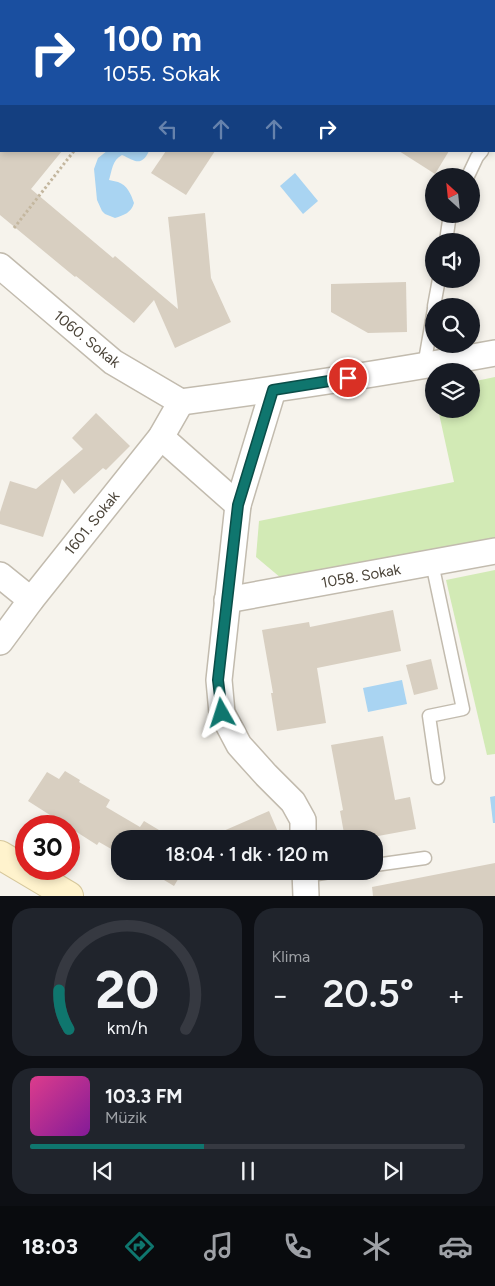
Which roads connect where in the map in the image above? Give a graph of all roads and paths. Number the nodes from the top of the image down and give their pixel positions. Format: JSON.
{"nodes":[{"id":1,"x":73,"y":152,"type":"edge"},
{"id":2,"x":481,"y":152,"type":"edge"},
{"id":3,"x":472,"y":168,"type":"edge"},
{"id":4,"x":14,"y":228,"type":"dead end"},
{"id":5,"x":0,"y":266,"type":"edge"},
{"id":6,"x":426,"y":353,"type":"edge"},
{"id":7,"x":495,"y":353,"type":"edge"},
{"id":8,"x":424,"y":366,"type":"junction"},
{"id":9,"x":273,"y":390,"type":"junction"},
{"id":10,"x":181,"y":402,"type":"junction"},
{"id":11,"x":162,"y":437,"type":"junction"},
{"id":12,"x":238,"y":505,"type":"junction"},
{"id":13,"x":495,"y":551,"type":"edge"},
{"id":14,"x":432,"y":563,"type":"junction"},
{"id":15,"x":0,"y":575,"type":"edge"},
{"id":16,"x":31,"y":600,"type":"junction"},
{"id":17,"x":228,"y":600,"type":"junction"},
{"id":18,"x":0,"y":642,"type":"edge"},
{"id":19,"x":438,"y":778,"type":"dead end"},
{"id":20,"x":303,"y":830,"type":"edge"},
{"id":21,"x":0,"y":855,"type":"edge"},
{"id":22,"x":425,"y":858,"type":"dead end"},
{"id":23,"x":383,"y":864,"type":"edge"},
{"id":24,"x":68,"y":896,"type":"edge"}],
"edges":[{"from":1,"to":4,"type":"path"},
{"from":2,"to":3,"type":"lane"},
{"from":5,"to":10,"type":"street","name":"1060. Sokak"},
{"from":6,"to":8,"type":"lane"},
{"from":7,"to":8,"type":"street"},
{"from":8,"to":9,"type":"street"},
{"from":9,"to":10,"type":"street"},
{"from":9,"to":12,"type":"street"},
{"from":10,"to":11,"type":"street","name":"1601. Sokak"},
{"from":11,"to":12,"type":"street"},
{"from":11,"to":16,"type":"street","name":"1601. Sokak"},
{"from":12,"to":17,"type":"street"},
{"from":13,"to":14,"type":"street","name":"1058. Sokak"},
{"from":14,"to":17,"type":"street","name":"1058. Sokak"},
{"from":14,"to":19,"type":"lane"},
{"from":15,"to":16,"type":"street"},
{"from":16,"to":18,"type":"street","name":"1601. Sokak"},
{"from":17,"to":20,"type":"street"},
{"from":21,"to":24,"type":"main road"},
{"from":22,"to":23,"type":"lane"}]}
